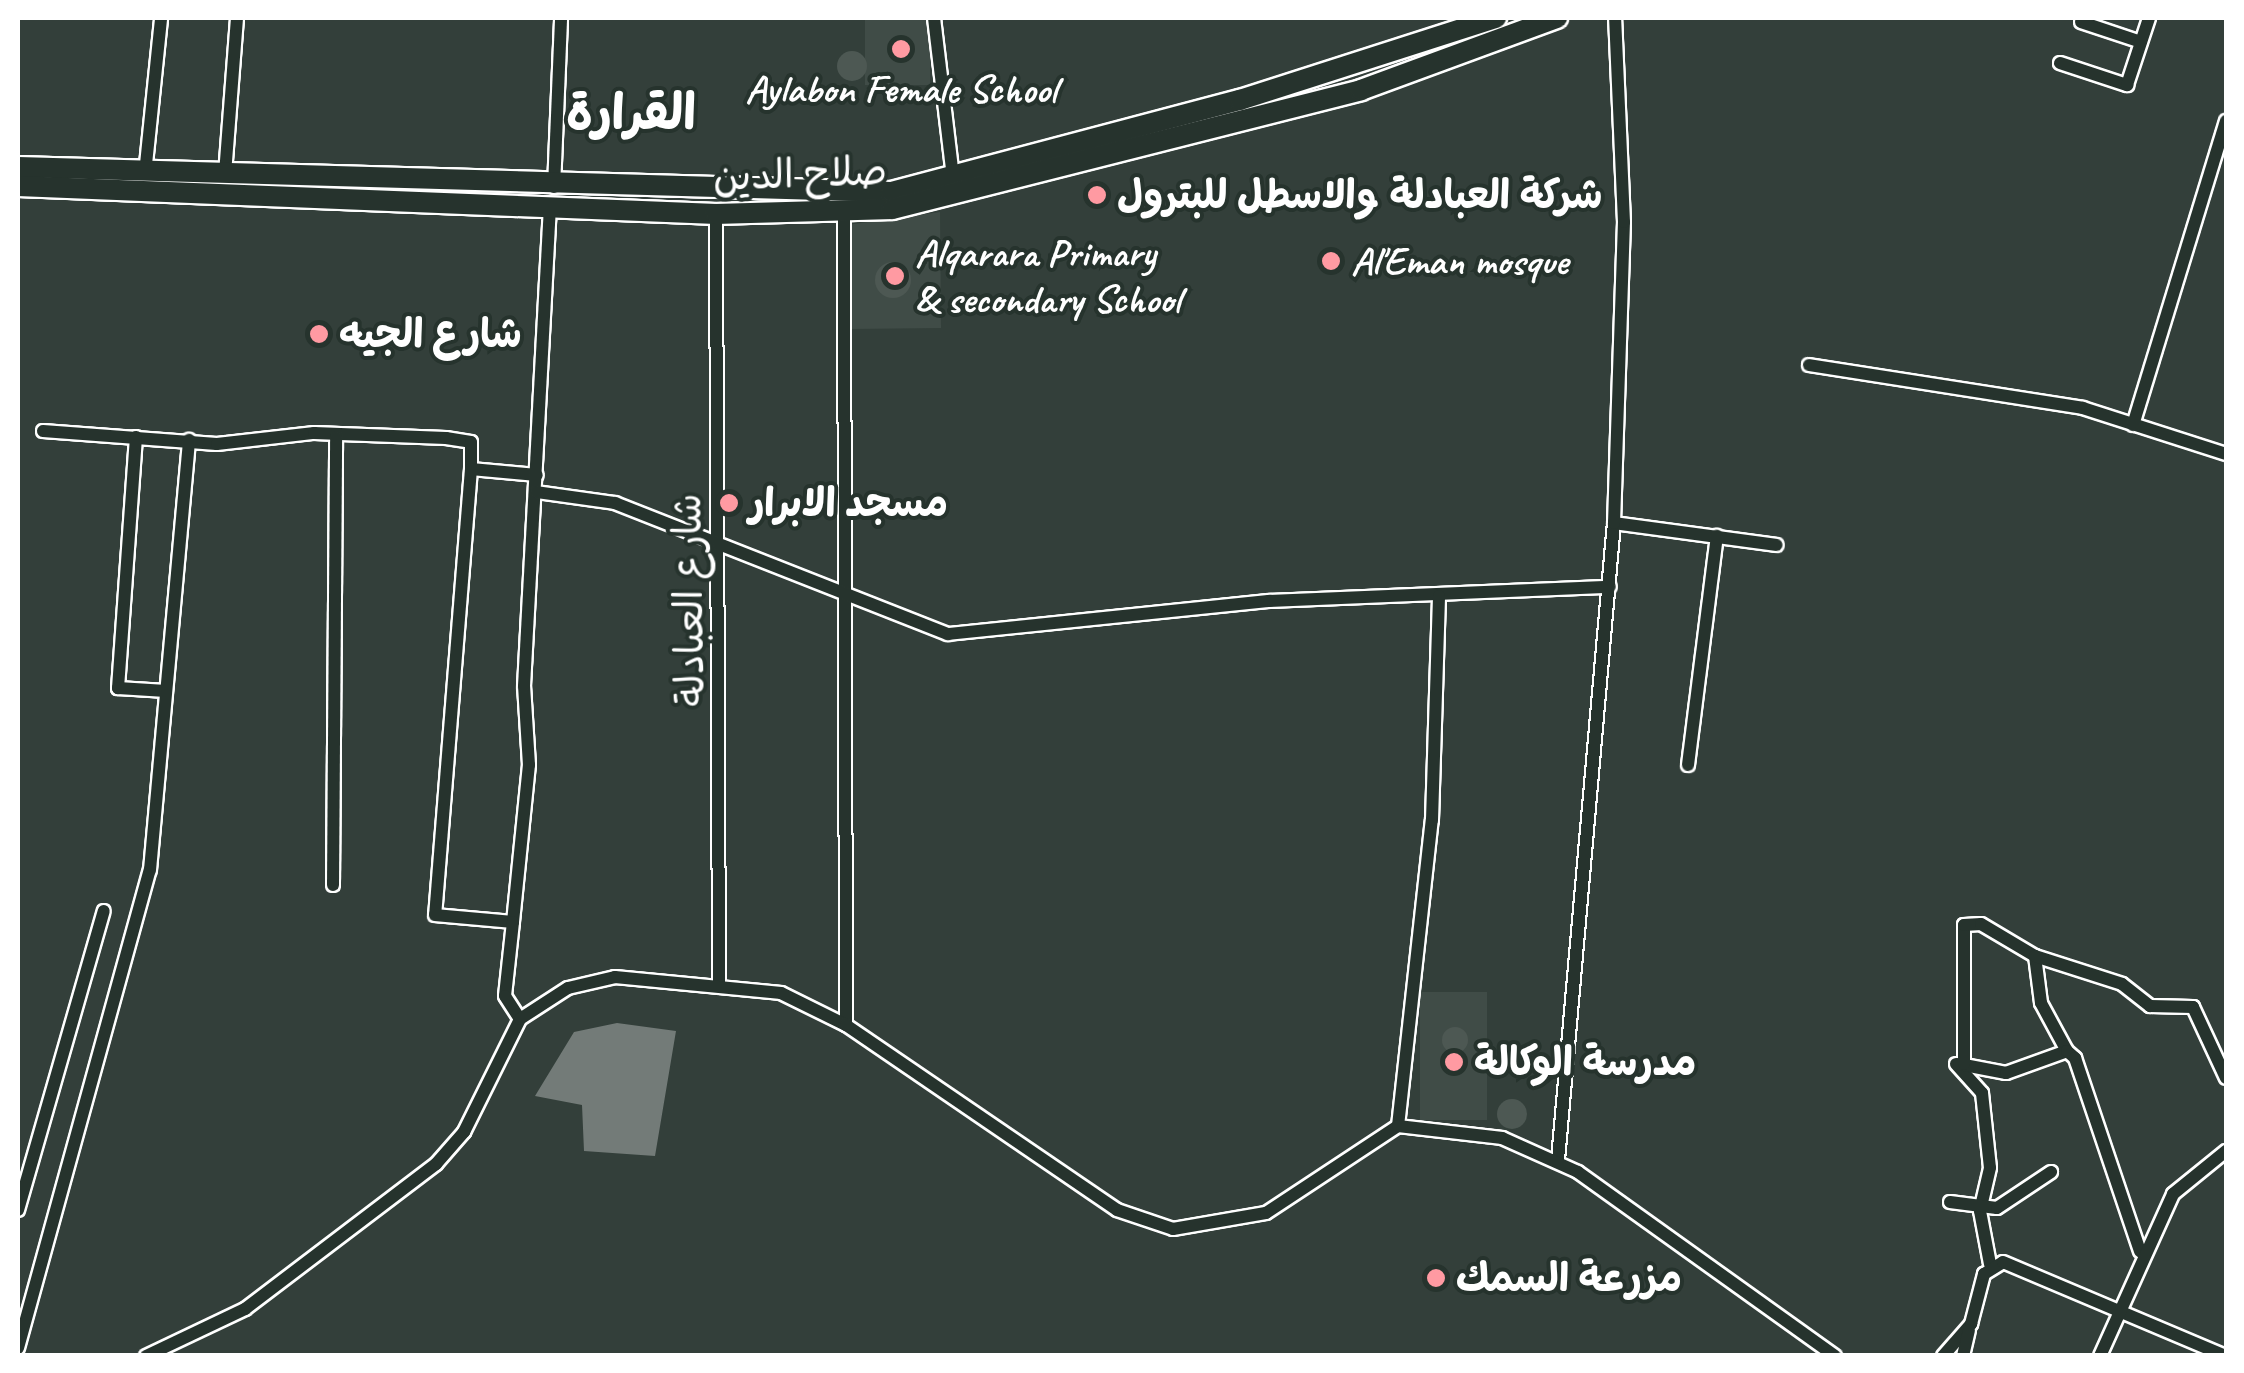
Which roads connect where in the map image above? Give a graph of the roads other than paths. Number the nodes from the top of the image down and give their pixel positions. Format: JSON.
{"nodes":[{"id":1,"x":160,"y":18,"type":"edge"},
{"id":2,"x":237,"y":18,"type":"edge"},
{"id":3,"x":560,"y":18,"type":"edge"},
{"id":4,"x":934,"y":18,"type":"edge"},
{"id":5,"x":1496,"y":18,"type":"edge"},
{"id":6,"x":1557,"y":18,"type":"edge"},
{"id":7,"x":1615,"y":18,"type":"edge"},
{"id":8,"x":2149,"y":18,"type":"edge"},
{"id":9,"x":2081,"y":22,"type":"dead end"},
{"id":10,"x":2141,"y":42,"type":"junction"},
{"id":11,"x":2060,"y":63,"type":"dead end"},
{"id":12,"x":1344,"y":69,"type":"junction"},
{"id":13,"x":1351,"y":93,"type":"junction"},
{"id":14,"x":2226,"y":121,"type":"edge"},
{"id":15,"x":18,"y":166,"type":"edge"},
{"id":16,"x":146,"y":174,"type":"junction"},
{"id":17,"x":225,"y":174,"type":"junction"},
{"id":18,"x":952,"y":178,"type":"junction"},
{"id":19,"x":181,"y":183,"type":"junction"},
{"id":20,"x":18,"y":186,"type":"edge"},
{"id":21,"x":552,"y":196,"type":"junction"},
{"id":22,"x":681,"y":202,"type":"junction"},
{"id":23,"x":716,"y":214,"type":"junction"},
{"id":24,"x":844,"y":214,"type":"junction"},
{"id":25,"x":1809,"y":365,"type":"dead end"},
{"id":26,"x":2133,"y":425,"type":"junction"},
{"id":27,"x":43,"y":431,"type":"dead end"},
{"id":28,"x":336,"y":436,"type":"junction"},
{"id":29,"x":136,"y":437,"type":"junction"},
{"id":30,"x":189,"y":440,"type":"junction"},
{"id":31,"x":2226,"y":454,"type":"edge"},
{"id":32,"x":470,"y":468,"type":"junction"},
{"id":33,"x":536,"y":475,"type":"junction"},
{"id":34,"x":536,"y":492,"type":"junction"},
{"id":35,"x":1614,"y":522,"type":"junction"},
{"id":36,"x":1717,"y":536,"type":"junction"},
{"id":37,"x":718,"y":543,"type":"junction"},
{"id":38,"x":1777,"y":545,"type":"dead end"},
{"id":39,"x":1610,"y":587,"type":"junction"},
{"id":40,"x":849,"y":590,"type":"junction"},
{"id":41,"x":1439,"y":596,"type":"junction"},
{"id":42,"x":166,"y":691,"type":"junction"},
{"id":43,"x":1688,"y":765,"type":"dead end"},
{"id":44,"x":333,"y":885,"type":"dead end"},
{"id":45,"x":104,"y":912,"type":"dead end"},
{"id":46,"x":513,"y":922,"type":"junction"},
{"id":47,"x":2035,"y":956,"type":"junction"},
{"id":48,"x":719,"y":984,"type":"junction"},
{"id":49,"x":520,"y":1018,"type":"junction"},
{"id":50,"x":846,"y":1025,"type":"junction"},
{"id":51,"x":2068,"y":1051,"type":"junction"},
{"id":52,"x":1964,"y":1064,"type":"junction"},
{"id":53,"x":2226,"y":1078,"type":"edge"},
{"id":54,"x":1398,"y":1126,"type":"junction"},
{"id":55,"x":2223,"y":1157,"type":"edge"},
{"id":56,"x":1558,"y":1160,"type":"junction"},
{"id":57,"x":2051,"y":1172,"type":"dead end"},
{"id":58,"x":1950,"y":1202,"type":"dead end"},
{"id":59,"x":18,"y":1210,"type":"edge"},
{"id":60,"x":1980,"y":1211,"type":"junction"},
{"id":61,"x":2140,"y":1251,"type":"junction"},
{"id":62,"x":1990,"y":1264,"type":"junction"},
{"id":63,"x":2117,"y":1312,"type":"junction"},
{"id":64,"x":1971,"y":1324,"type":"junction"},
{"id":65,"x":18,"y":1348,"type":"edge"},
{"id":66,"x":2226,"y":1353,"type":"edge"},
{"id":67,"x":146,"y":1356,"type":"edge"},
{"id":68,"x":1835,"y":1356,"type":"edge"},
{"id":69,"x":1942,"y":1356,"type":"edge"},
{"id":70,"x":1964,"y":1356,"type":"edge"},
{"id":71,"x":2100,"y":1356,"type":"edge"}],
"edges":[{"from":1,"to":16,"type":"street"},
{"from":2,"to":17,"type":"street"},
{"from":3,"to":21,"type":"street"},
{"from":4,"to":18,"type":"street"},
{"from":5,"to":12,"type":"highway","name":"صلاح الدين"},
{"from":6,"to":13,"type":"highway","name":"صلاح الدين"},
{"from":7,"to":35,"type":"street"},
{"from":8,"to":10,"type":"street"},
{"from":9,"to":10,"type":"street"},
{"from":10,"to":11,"type":"street"},
{"from":12,"to":13,"type":"highway"},
{"from":12,"to":18,"type":"highway","name":"صلاح الدين"},
{"from":13,"to":24,"type":"highway","name":"صلاح الدين"},
{"from":14,"to":26,"type":"street"},
{"from":15,"to":16,"type":"highway","name":"صلاح الدين"},
{"from":16,"to":19,"type":"highway","name":"صلاح الدين"},
{"from":17,"to":19,"type":"highway","name":"صلاح الدين"},
{"from":17,"to":21,"type":"highway","name":"صلاح الدين"},
{"from":18,"to":22,"type":"highway","name":"صلاح الدين"},
{"from":19,"to":20,"type":"highway","name":"صلاح الدين"},
{"from":19,"to":21,"type":"highway","name":"صلاح الدين"},
{"from":21,"to":22,"type":"highway","name":"صلاح الدين"},
{"from":21,"to":33,"type":"street"},
{"from":22,"to":23,"type":"highway","name":"صلاح الدين"},
{"from":23,"to":24,"type":"highway","name":"صلاح الدين"},
{"from":23,"to":37,"type":"street","name":"شارع العبادلة"},
{"from":24,"to":40,"type":"street"},
{"from":25,"to":26,"type":"street"},
{"from":26,"to":31,"type":"street"},
{"from":27,"to":29,"type":"street"},
{"from":28,"to":30,"type":"street"},
{"from":28,"to":32,"type":"street"},
{"from":28,"to":44,"type":"street"},
{"from":29,"to":30,"type":"street"},
{"from":29,"to":42,"type":"street"},
{"from":30,"to":42,"type":"street"},
{"from":32,"to":33,"type":"street"},
{"from":32,"to":46,"type":"street"},
{"from":33,"to":34,"type":"street"},
{"from":34,"to":37,"type":"street"},
{"from":34,"to":46,"type":"street"},
{"from":35,"to":36,"type":"street"},
{"from":35,"to":39,"type":"street"},
{"from":36,"to":38,"type":"street"},
{"from":36,"to":43,"type":"street"},
{"from":37,"to":40,"type":"street"},
{"from":37,"to":48,"type":"street","name":"شارع العبادلة"},
{"from":39,"to":41,"type":"street"},
{"from":39,"to":56,"type":"street"},
{"from":40,"to":41,"type":"street"},
{"from":40,"to":50,"type":"street"},
{"from":41,"to":54,"type":"street"},
{"from":42,"to":65,"type":"street"},
{"from":45,"to":59,"type":"street"},
{"from":46,"to":49,"type":"street"},
{"from":47,"to":51,"type":"street"},
{"from":47,"to":52,"type":"street"},
{"from":47,"to":53,"type":"street"},
{"from":48,"to":49,"type":"street"},
{"from":48,"to":50,"type":"street"},
{"from":49,"to":67,"type":"street"},
{"from":50,"to":54,"type":"street"},
{"from":51,"to":52,"type":"street"},
{"from":51,"to":61,"type":"street"},
{"from":52,"to":60,"type":"street"},
{"from":54,"to":56,"type":"street"},
{"from":55,"to":61,"type":"street"},
{"from":56,"to":68,"type":"street"},
{"from":57,"to":60,"type":"street"},
{"from":58,"to":60,"type":"street"},
{"from":60,"to":62,"type":"street"},
{"from":61,"to":63,"type":"street"},
{"from":62,"to":63,"type":"street"},
{"from":62,"to":64,"type":"street"},
{"from":63,"to":66,"type":"street"},
{"from":63,"to":71,"type":"street"},
{"from":64,"to":69,"type":"street"},
{"from":64,"to":70,"type":"street"}]}
